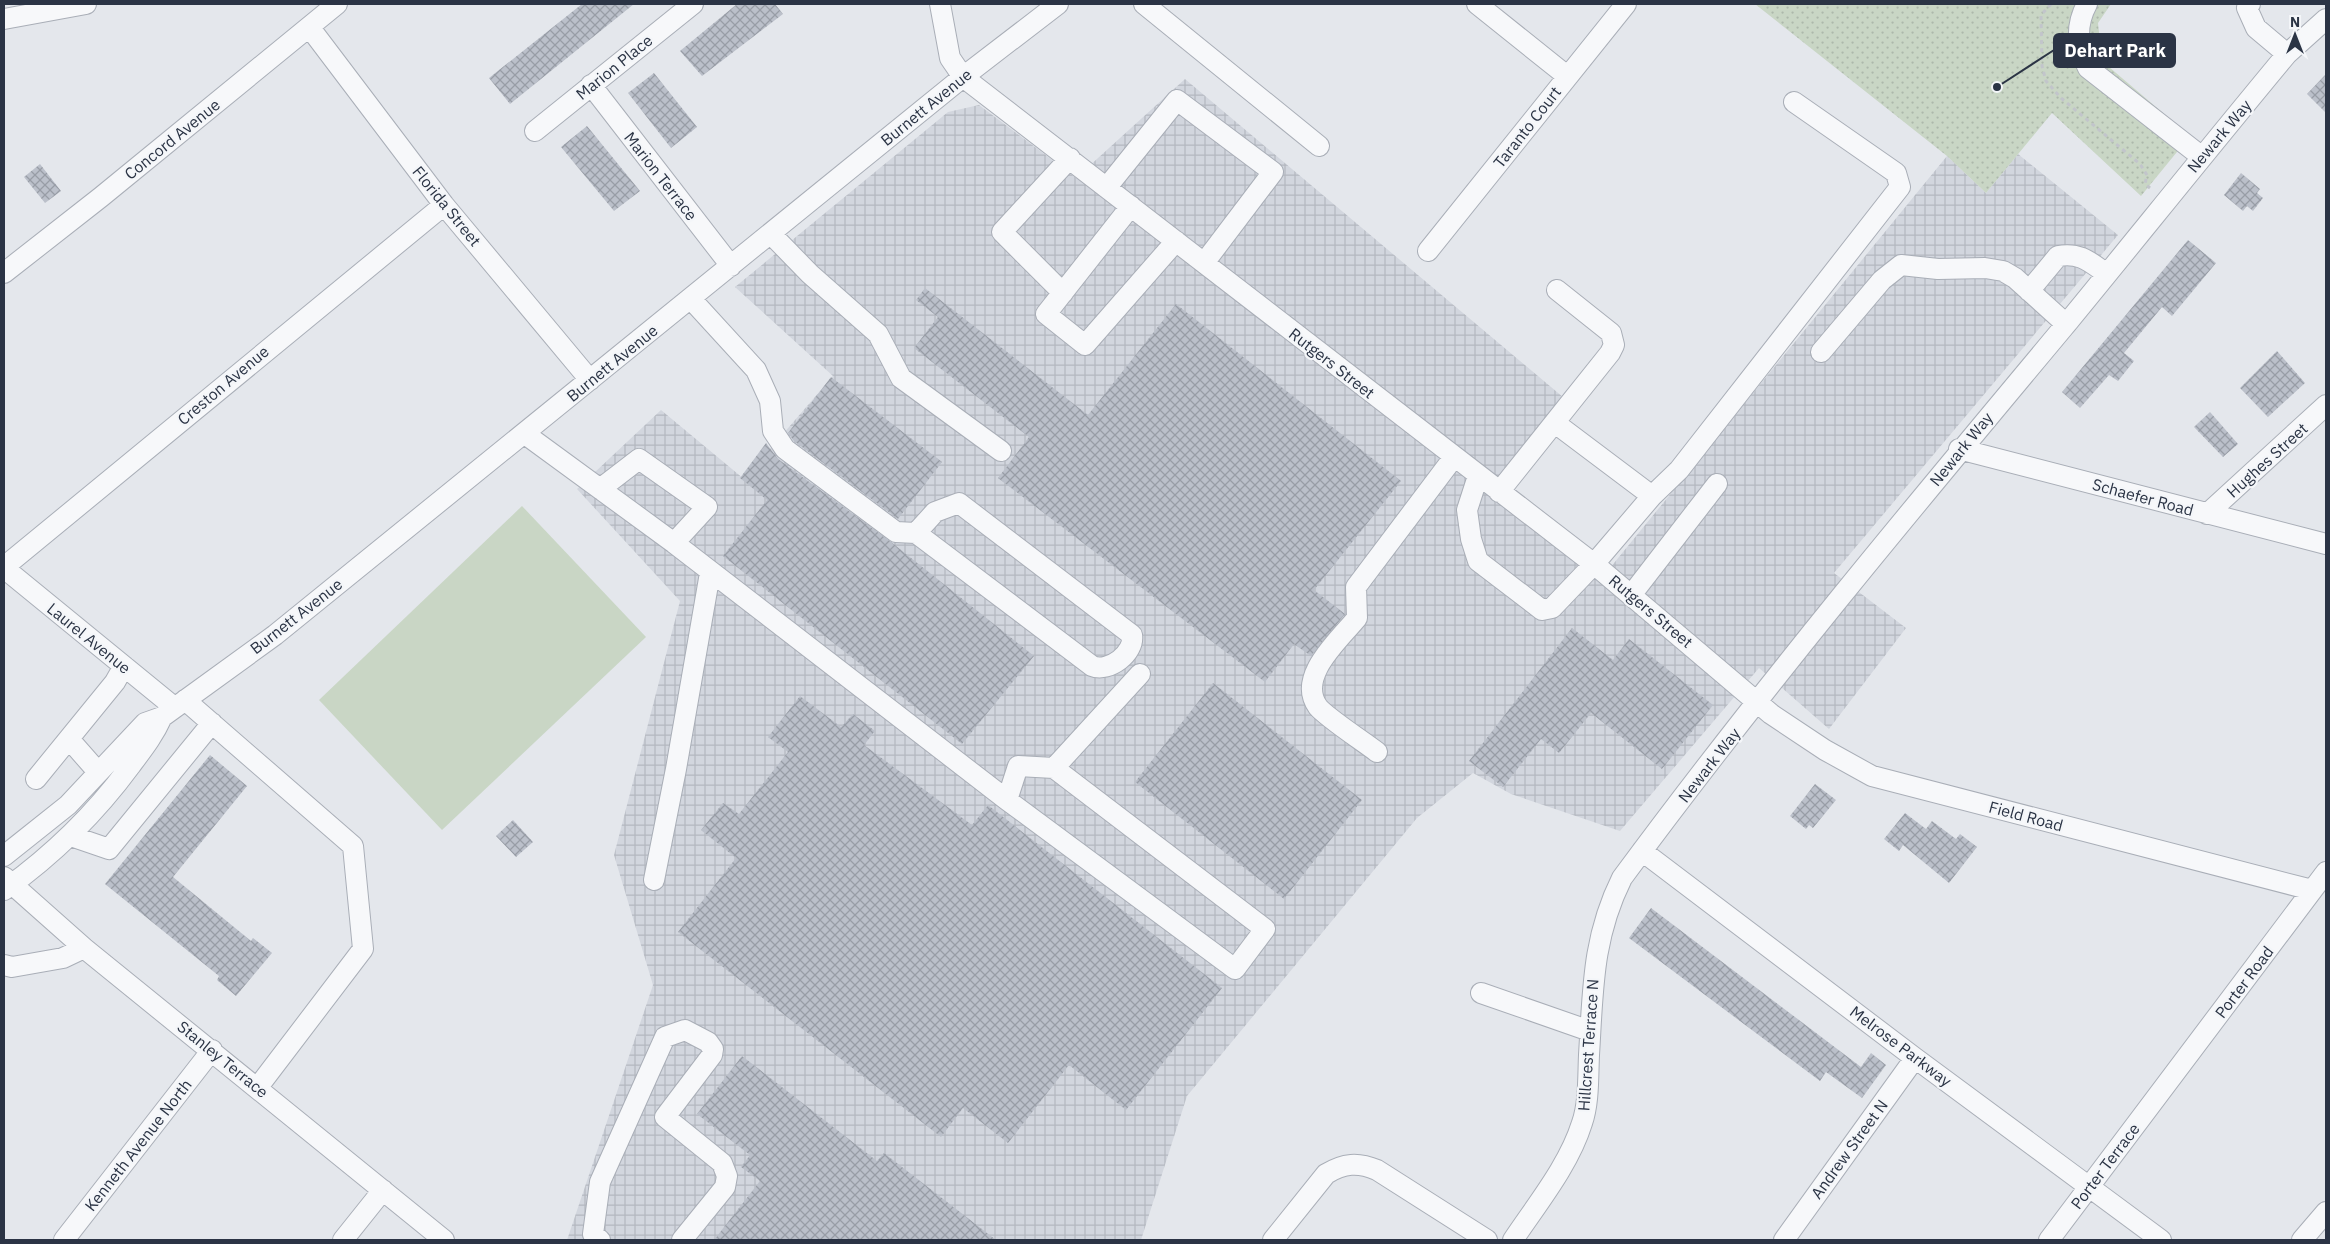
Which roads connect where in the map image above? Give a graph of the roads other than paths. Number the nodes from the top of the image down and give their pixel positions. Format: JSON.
{"nodes":[{"id":1,"x":86,"y":4,"type":"edge"},
{"id":2,"x":337,"y":4,"type":"edge"},
{"id":3,"x":693,"y":4,"type":"edge"},
{"id":4,"x":940,"y":4,"type":"edge"},
{"id":5,"x":1058,"y":4,"type":"edge"},
{"id":6,"x":1144,"y":4,"type":"edge"},
{"id":7,"x":1477,"y":4,"type":"edge"},
{"id":8,"x":1626,"y":4,"type":"edge"},
{"id":9,"x":2087,"y":4,"type":"edge"},
{"id":10,"x":2250,"y":4,"type":"edge"},
{"id":11,"x":4,"y":19,"type":"edge"},
{"id":12,"x":2326,"y":19,"type":"edge"},
{"id":13,"x":310,"y":28,"type":"junction"},
{"id":14,"x":2287,"y":54,"type":"junction"},
{"id":15,"x":1567,"y":76,"type":"junction"},
{"id":16,"x":964,"y":77,"type":"junction"},
{"id":17,"x":592,"y":86,"type":"junction"},
{"id":18,"x":1794,"y":102,"type":"dead end"},
{"id":19,"x":535,"y":131,"type":"dead end"},
{"id":20,"x":1319,"y":146,"type":"dead end"},
{"id":21,"x":2202,"y":157,"type":"junction"},
{"id":22,"x":1070,"y":158,"type":"junction"},
{"id":23,"x":1106,"y":187,"type":"junction"},
{"id":24,"x":444,"y":205,"type":"junction"},
{"id":25,"x":1131,"y":206,"type":"junction"},
{"id":26,"x":771,"y":234,"type":"junction"},
{"id":27,"x":1176,"y":241,"type":"junction"},
{"id":28,"x":1428,"y":251,"type":"dead end"},
{"id":29,"x":1204,"y":263,"type":"junction"},
{"id":30,"x":732,"y":266,"type":"junction"},
{"id":31,"x":4,"y":273,"type":"edge"},
{"id":32,"x":2107,"y":274,"type":"junction"},
{"id":33,"x":1557,"y":290,"type":"dead end"},
{"id":34,"x":2029,"y":291,"type":"junction"},
{"id":35,"x":1062,"y":293,"type":"junction"},
{"id":36,"x":691,"y":299,"type":"junction"},
{"id":37,"x":2066,"y":324,"type":"junction"},
{"id":38,"x":1821,"y":352,"type":"dead end"},
{"id":39,"x":590,"y":380,"type":"junction"},
{"id":40,"x":2326,"y":405,"type":"edge"},
{"id":41,"x":1555,"y":423,"type":"junction"},
{"id":42,"x":525,"y":434,"type":"junction"},
{"id":43,"x":1959,"y":449,"type":"junction"},
{"id":44,"x":1001,"y":451,"type":"dead end"},
{"id":45,"x":1454,"y":457,"type":"junction"},
{"id":46,"x":1478,"y":476,"type":"junction"},
{"id":47,"x":1717,"y":484,"type":"dead end"},
{"id":48,"x":600,"y":489,"type":"junction"},
{"id":49,"x":1499,"y":492,"type":"junction"},
{"id":50,"x":1652,"y":496,"type":"junction"},
{"id":51,"x":2207,"y":514,"type":"junction"},
{"id":52,"x":916,"y":533,"type":"junction"},
{"id":53,"x":674,"y":542,"type":"junction"},
{"id":54,"x":2326,"y":544,"type":"edge"},
{"id":55,"x":1594,"y":564,"type":"junction"},
{"id":56,"x":4,"y":568,"type":"edge"},
{"id":57,"x":710,"y":572,"type":"junction"},
{"id":58,"x":1632,"y":594,"type":"junction"},
{"id":59,"x":124,"y":666,"type":"junction"},
{"id":60,"x":1140,"y":674,"type":"dead end"},
{"id":61,"x":1758,"y":702,"type":"junction"},
{"id":62,"x":174,"y":708,"type":"junction"},
{"id":63,"x":212,"y":723,"type":"junction"},
{"id":64,"x":69,"y":739,"type":"junction"},
{"id":65,"x":1377,"y":752,"type":"dead end"},
{"id":66,"x":1054,"y":768,"type":"junction"},
{"id":67,"x":98,"y":772,"type":"junction"},
{"id":68,"x":36,"y":779,"type":"dead end"},
{"id":69,"x":1007,"y":800,"type":"junction"},
{"id":70,"x":71,"y":836,"type":"junction"},
{"id":71,"x":1642,"y":850,"type":"junction"},
{"id":72,"x":4,"y":856,"type":"edge"},
{"id":73,"x":2326,"y":872,"type":"edge"},
{"id":74,"x":654,"y":880,"type":"dead end"},
{"id":75,"x":6,"y":884,"type":"edge"},
{"id":76,"x":2312,"y":890,"type":"junction"},
{"id":77,"x":1614,"y":893,"type":"joint"},
{"id":78,"x":84,"y":948,"type":"junction"},
{"id":79,"x":4,"y":965,"type":"edge"},
{"id":80,"x":1481,"y":993,"type":"dead end"},
{"id":81,"x":1590,"y":1031,"type":"junction"},
{"id":82,"x":212,"y":1050,"type":"junction"},
{"id":83,"x":1915,"y":1058,"type":"junction"},
{"id":84,"x":258,"y":1087,"type":"junction"},
{"id":85,"x":2162,"y":1092,"type":"joint"},
{"id":86,"x":638,"y":1097,"type":"junction"},
{"id":87,"x":665,"y":1117,"type":"junction"},
{"id":88,"x":2090,"y":1186,"type":"junction"},
{"id":89,"x":383,"y":1190,"type":"junction"},
{"id":90,"x":2326,"y":1212,"type":"edge"},
{"id":91,"x":64,"y":1240,"type":"edge"},
{"id":92,"x":343,"y":1240,"type":"edge"},
{"id":93,"x":444,"y":1240,"type":"edge"},
{"id":94,"x":600,"y":1240,"type":"edge"},
{"id":95,"x":682,"y":1240,"type":"edge"},
{"id":96,"x":1274,"y":1240,"type":"edge"},
{"id":97,"x":1487,"y":1240,"type":"edge"},
{"id":98,"x":1513,"y":1240,"type":"edge"},
{"id":99,"x":1784,"y":1240,"type":"edge"},
{"id":100,"x":2049,"y":1240,"type":"edge"},
{"id":101,"x":2161,"y":1240,"type":"edge"},
{"id":102,"x":2302,"y":1240,"type":"edge"}],
"edges":[{"from":1,"to":11,"type":"street"},
{"from":2,"to":13,"type":"street","name":"Concord Avenue"},
{"from":3,"to":17,"type":"street","name":"Marion Place"},
{"from":4,"to":16,"type":"street","name":"Rutgers Street"},
{"from":5,"to":16,"type":"street","name":"Burnett Avenue"},
{"from":6,"to":20,"type":"street"},
{"from":7,"to":15,"type":"street"},
{"from":8,"to":15,"type":"street","name":"Taranto Court"},
{"from":9,"to":21,"type":"street"},
{"from":10,"to":14,"type":"street"},
{"from":12,"to":14,"type":"street","name":"Newark Way"},
{"from":13,"to":24,"type":"street","name":"Florida Street"},
{"from":13,"to":31,"type":"street","name":"Concord Avenue"},
{"from":14,"to":21,"type":"street","name":"Newark Way"},
{"from":15,"to":28,"type":"street","name":"Taranto Court"},
{"from":16,"to":22,"type":"street","name":"Rutgers Street"},
{"from":16,"to":26,"type":"street","name":"Burnett Avenue"},
{"from":17,"to":19,"type":"street","name":"Marion Place"},
{"from":17,"to":30,"type":"street","name":"Marion Terrace"},
{"from":18,"to":50,"type":"street"},
{"from":21,"to":32,"type":"street","name":"Newark Way"},
{"from":22,"to":23,"type":"street","name":"Rutgers Street"},
{"from":22,"to":35,"type":"street"},
{"from":23,"to":25,"type":"street","name":"Rutgers Street"},
{"from":23,"to":29,"type":"street"},
{"from":24,"to":39,"type":"street","name":"Florida Street"},
{"from":24,"to":56,"type":"street","name":"Creston Avenue"},
{"from":25,"to":27,"type":"street","name":"Rutgers Street"},
{"from":25,"to":35,"type":"street"},
{"from":26,"to":30,"type":"street","name":"Burnett Avenue"},
{"from":26,"to":44,"type":"street"},
{"from":27,"to":29,"type":"street","name":"Rutgers Street"},
{"from":27,"to":35,"type":"street"},
{"from":29,"to":45,"type":"street","name":"Rutgers Street"},
{"from":30,"to":36,"type":"street","name":"Burnett Avenue"},
{"from":32,"to":34,"type":"street"},
{"from":32,"to":37,"type":"street","name":"Newark Way"},
{"from":33,"to":41,"type":"street"},
{"from":34,"to":37,"type":"street"},
{"from":34,"to":38,"type":"street"},
{"from":36,"to":39,"type":"street","name":"Burnett Avenue"},
{"from":36,"to":52,"type":"street"},
{"from":37,"to":43,"type":"street","name":"Newark Way"},
{"from":39,"to":42,"type":"street","name":"Burnett Avenue"},
{"from":40,"to":51,"type":"street","name":"Hughes Street"},
{"from":41,"to":49,"type":"street"},
{"from":41,"to":50,"type":"street"},
{"from":42,"to":48,"type":"street"},
{"from":42,"to":62,"type":"street","name":"Burnett Avenue"},
{"from":43,"to":51,"type":"street","name":"Schaefer Road"},
{"from":43,"to":61,"type":"street","name":"Newark Way"},
{"from":45,"to":46,"type":"street","name":"Rutgers Street"},
{"from":45,"to":65,"type":"street"},
{"from":46,"to":49,"type":"street","name":"Rutgers Street"},
{"from":46,"to":55,"type":"street"},
{"from":47,"to":58,"type":"street"},
{"from":48,"to":53,"type":"street"},
{"from":48,"to":53,"type":"street"},
{"from":49,"to":55,"type":"street","name":"Rutgers Street"},
{"from":50,"to":55,"type":"street"},
{"from":51,"to":54,"type":"street","name":"Schaefer Road"},
{"from":52,"to":52,"type":"street"},
{"from":53,"to":57,"type":"street"},
{"from":55,"to":58,"type":"street","name":"Rutgers Street"},
{"from":56,"to":59,"type":"street","name":"Laurel Avenue"},
{"from":57,"to":69,"type":"street"},
{"from":57,"to":74,"type":"street"},
{"from":58,"to":61,"type":"street","name":"Rutgers Street"},
{"from":59,"to":62,"type":"street","name":"Laurel Avenue"},
{"from":59,"to":64,"type":"street"},
{"from":60,"to":66,"type":"street"},
{"from":61,"to":71,"type":"street","name":"Newark Way"},
{"from":61,"to":76,"type":"street","name":"Field Road"},
{"from":62,"to":63,"type":"street","name":"Laurel Avenue"},
{"from":62,"to":67,"type":"street","name":"Burnett Avenue"},
{"from":62,"to":70,"type":"street","name":"Burnett Avenue"},
{"from":63,"to":70,"type":"street"},
{"from":63,"to":84,"type":"street","name":"Laurel Avenue"},
{"from":64,"to":67,"type":"street"},
{"from":64,"to":68,"type":"street"},
{"from":66,"to":69,"type":"street"},
{"from":66,"to":69,"type":"street"},
{"from":67,"to":72,"type":"street","name":"Burnett Avenue"},
{"from":70,"to":75,"type":"street","name":"Burnett Avenue"},
{"from":71,"to":77,"type":"street","name":"Newark Way"},
{"from":71,"to":83,"type":"street","name":"Melrose Parkway"},
{"from":73,"to":76,"type":"street","name":"Porter Road"},
{"from":75,"to":78,"type":"street","name":"Stanley Terrace"},
{"from":76,"to":85,"type":"street","name":"Porter Road"},
{"from":77,"to":81,"type":"street","name":"Hillcrest Terrace N"},
{"from":78,"to":79,"type":"street"},
{"from":78,"to":82,"type":"street","name":"Stanley Terrace"},
{"from":80,"to":81,"type":"street"},
{"from":81,"to":98,"type":"street","name":"Hillcrest Terrace N"},
{"from":82,"to":84,"type":"street","name":"Stanley Terrace"},
{"from":82,"to":91,"type":"street","name":"Kenneth Avenue North"},
{"from":83,"to":88,"type":"street","name":"Melrose Parkway"},
{"from":83,"to":99,"type":"street","name":"Andrew Street N"},
{"from":84,"to":89,"type":"street","name":"Stanley Terrace"},
{"from":85,"to":88,"type":"street","name":"Porter Terrace"},
{"from":86,"to":87,"type":"street"},
{"from":86,"to":87,"type":"street"},
{"from":86,"to":94,"type":"street"},
{"from":87,"to":95,"type":"street"},
{"from":88,"to":100,"type":"street","name":"Porter Terrace"},
{"from":88,"to":101,"type":"street","name":"Melrose Parkway"},
{"from":89,"to":92,"type":"street"},
{"from":89,"to":93,"type":"street","name":"Stanley Terrace"},
{"from":90,"to":102,"type":"street"},
{"from":96,"to":97,"type":"street"}]}
